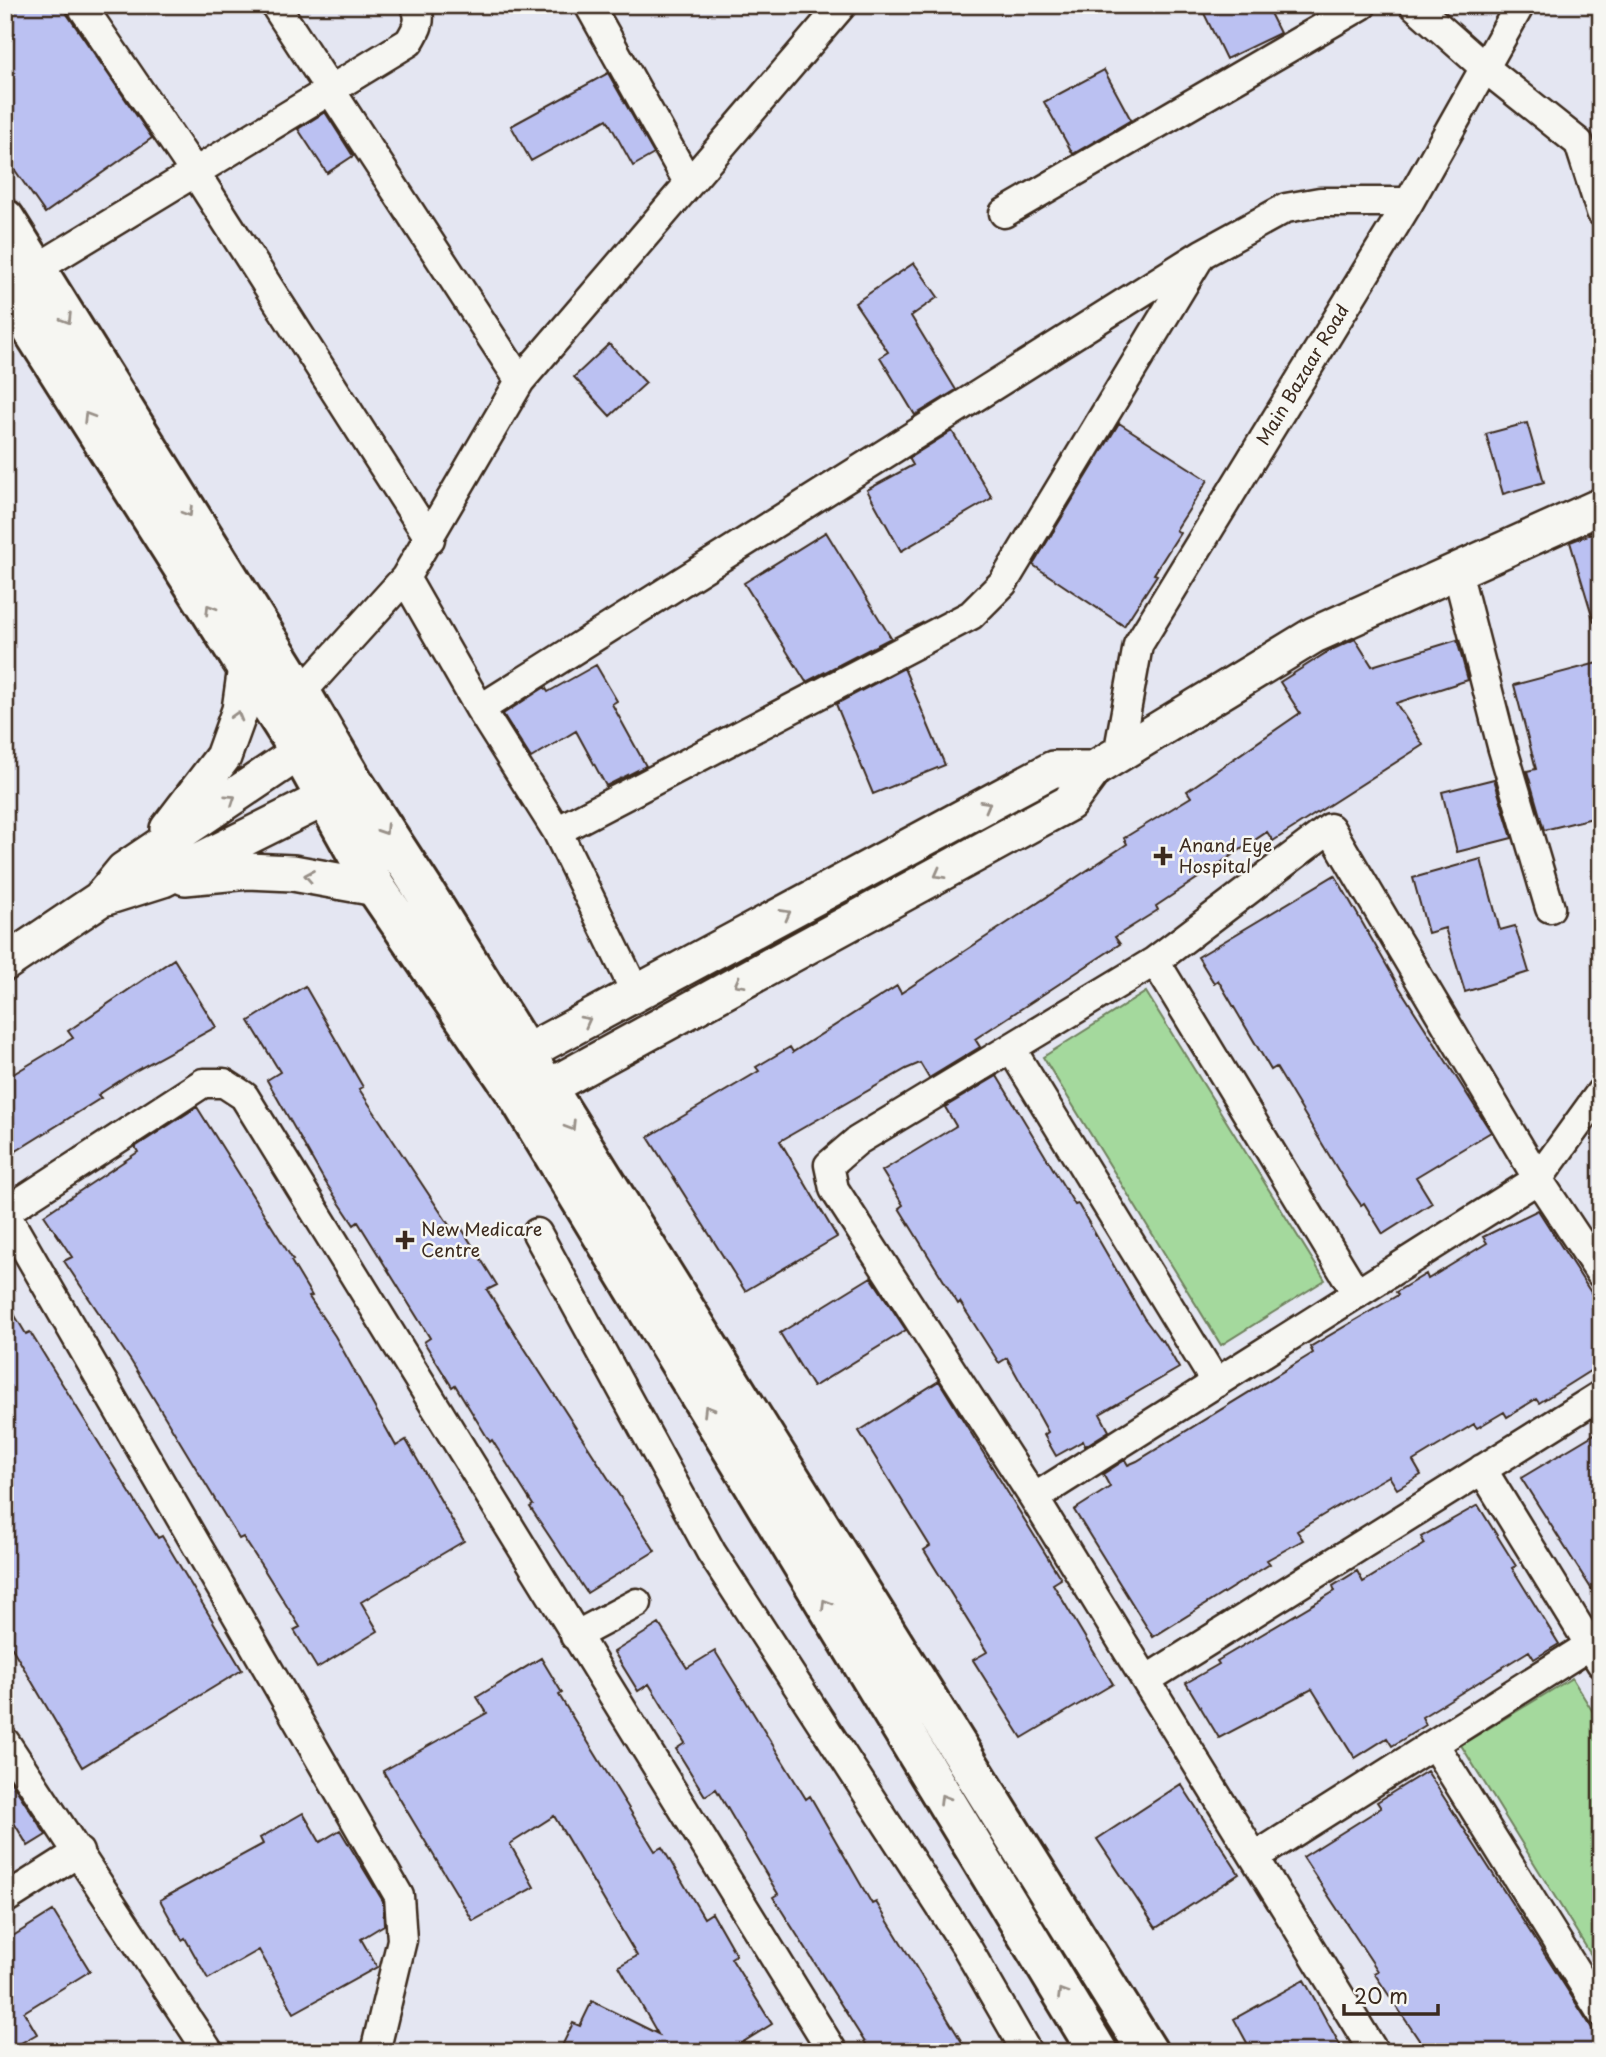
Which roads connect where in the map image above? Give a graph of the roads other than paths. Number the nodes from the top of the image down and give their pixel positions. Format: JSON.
{"nodes":[{"id":1,"x":81,"y":5,"type":"edge"},
{"id":2,"x":275,"y":5,"type":"edge"},
{"id":3,"x":415,"y":5,"type":"edge"},
{"id":4,"x":589,"y":5,"type":"edge"},
{"id":5,"x":842,"y":5,"type":"edge"},
{"id":6,"x":1362,"y":5,"type":"edge"},
{"id":7,"x":1414,"y":5,"type":"edge"},
{"id":8,"x":1520,"y":5,"type":"edge"},
{"id":9,"x":1485,"y":68,"type":"junction"},
{"id":10,"x":330,"y":91,"type":"junction"},
{"id":11,"x":196,"y":174,"type":"junction"},
{"id":12,"x":688,"y":182,"type":"junction"},
{"id":13,"x":1409,"y":202,"type":"junction"},
{"id":14,"x":1601,"y":212,"type":"edge"},
{"id":15,"x":1004,"y":213,"type":"dead end"},
{"id":16,"x":5,"y":219,"type":"edge"},
{"id":17,"x":1202,"y":254,"type":"junction"},
{"id":18,"x":21,"y":278,"type":"edge"},
{"id":19,"x":520,"y":381,"type":"junction"},
{"id":20,"x":1601,"y":506,"type":"edge"},
{"id":21,"x":430,"y":539,"type":"junction"},
{"id":22,"x":1457,"y":571,"type":"junction"},
{"id":23,"x":405,"y":578,"type":"junction"},
{"id":24,"x":246,"y":667,"type":"junction"},
{"id":25,"x":301,"y":693,"type":"junction"},
{"id":26,"x":480,"y":709,"type":"junction"},
{"id":27,"x":313,"y":743,"type":"junction"},
{"id":28,"x":1106,"y":762,"type":"junction"},
{"id":29,"x":339,"y":791,"type":"junction"},
{"id":30,"x":557,"y":831,"type":"junction"},
{"id":31,"x":156,"y":867,"type":"junction"},
{"id":32,"x":376,"y":888,"type":"junction"},
{"id":33,"x":1550,"y":908,"type":"dead end"},
{"id":34,"x":1155,"y":961,"type":"junction"},
{"id":35,"x":5,"y":963,"type":"edge"},
{"id":36,"x":636,"y":995,"type":"junction"},
{"id":37,"x":1012,"y":1050,"type":"junction"},
{"id":38,"x":528,"y":1075,"type":"junction"},
{"id":39,"x":1601,"y":1092,"type":"edge"},
{"id":40,"x":1538,"y":1179,"type":"junction"},
{"id":41,"x":5,"y":1213,"type":"edge"},
{"id":42,"x":537,"y":1233,"type":"dead end"},
{"id":43,"x":1601,"y":1274,"type":"edge"},
{"id":44,"x":1357,"y":1294,"type":"junction"},
{"id":45,"x":1216,"y":1383,"type":"junction"},
{"id":46,"x":1601,"y":1395,"type":"edge"},
{"id":47,"x":1482,"y":1469,"type":"junction"},
{"id":48,"x":1034,"y":1498,"type":"junction"},
{"id":49,"x":637,"y":1603,"type":"dead end"},
{"id":50,"x":575,"y":1636,"type":"junction"},
{"id":51,"x":1595,"y":1654,"type":"edge"},
{"id":52,"x":1146,"y":1680,"type":"junction"},
{"id":53,"x":5,"y":1742,"type":"edge"},
{"id":54,"x":1434,"y":1744,"type":"junction"},
{"id":55,"x":79,"y":1852,"type":"junction"},
{"id":56,"x":1255,"y":1857,"type":"junction"},
{"id":57,"x":5,"y":1899,"type":"edge"},
{"id":58,"x":1600,"y":2009,"type":"edge"},
{"id":59,"x":209,"y":2052,"type":"edge"},
{"id":60,"x":375,"y":2052,"type":"edge"},
{"id":61,"x":832,"y":2052,"type":"edge"},
{"id":62,"x":1027,"y":2052,"type":"edge"},
{"id":63,"x":1098,"y":2052,"type":"edge"},
{"id":64,"x":1148,"y":2052,"type":"edge"},
{"id":65,"x":1374,"y":2052,"type":"edge"}],
"edges":[{"from":1,"to":11,"type":"street"},
{"from":2,"to":10,"type":"street"},
{"from":3,"to":10,"type":"street"},
{"from":4,"to":12,"type":"street"},
{"from":5,"to":12,"type":"street"},
{"from":6,"to":15,"type":"street"},
{"from":7,"to":9,"type":"street"},
{"from":8,"to":9,"type":"street","name":"Main Bazaar Road"},
{"from":9,"to":13,"type":"street","name":"Main Bazaar Road"},
{"from":9,"to":14,"type":"street"},
{"from":10,"to":11,"type":"street"},
{"from":10,"to":19,"type":"street"},
{"from":11,"to":18,"type":"street"},
{"from":11,"to":21,"type":"street"},
{"from":12,"to":19,"type":"street"},
{"from":13,"to":17,"type":"street"},
{"from":13,"to":28,"type":"street","name":"Main Bazaar Road"},
{"from":16,"to":18,"type":"main road"},
{"from":17,"to":26,"type":"street"},
{"from":17,"to":30,"type":"street"},
{"from":24,"to":18,"type":"main road","one_way":true},
{"from":18,"to":25,"type":"main road","one_way":true},
{"from":19,"to":21,"type":"street"},
{"from":20,"to":22,"type":"street"},
{"from":21,"to":23,"type":"street"},
{"from":22,"to":28,"type":"street"},
{"from":22,"to":33,"type":"street"},
{"from":23,"to":25,"type":"street"},
{"from":23,"to":26,"type":"street"},
{"from":24,"to":27,"type":"main road"},
{"from":31,"to":24,"type":"street","one_way":true},
{"from":25,"to":27,"type":"main road"},
{"from":26,"to":30,"type":"street"},
{"from":27,"to":29,"type":"main road"},
{"from":31,"to":27,"type":"street","one_way":true},
{"from":36,"to":28,"type":"street","one_way":true},
{"from":28,"to":38,"type":"street","one_way":true},
{"from":29,"to":31,"type":"street"},
{"from":29,"to":32,"type":"main road"},
{"from":29,"to":38,"type":"main road","one_way":true},
{"from":30,"to":36,"type":"street"},
{"from":32,"to":31,"type":"street","one_way":true},
{"from":31,"to":35,"type":"street"},
{"from":32,"to":38,"type":"main road"},
{"from":34,"to":37,"type":"street"},
{"from":34,"to":40,"type":"street"},
{"from":34,"to":44,"type":"street"},
{"from":38,"to":36,"type":"street","one_way":true},
{"from":37,"to":45,"type":"street"},
{"from":37,"to":48,"type":"street"},
{"from":63,"to":38,"type":"main road","one_way":true},
{"from":38,"to":64,"type":"main road","one_way":true},
{"from":39,"to":40,"type":"street"},
{"from":40,"to":43,"type":"street"},
{"from":40,"to":44,"type":"street"},
{"from":41,"to":50,"type":"street"},
{"from":41,"to":60,"type":"street"},
{"from":42,"to":62,"type":"street"},
{"from":44,"to":45,"type":"street"},
{"from":45,"to":48,"type":"street"},
{"from":46,"to":47,"type":"street"},
{"from":47,"to":51,"type":"street"},
{"from":47,"to":52,"type":"street"},
{"from":48,"to":52,"type":"street"},
{"from":49,"to":50,"type":"street"},
{"from":50,"to":61,"type":"street"},
{"from":51,"to":54,"type":"street"},
{"from":52,"to":56,"type":"street"},
{"from":53,"to":55,"type":"street"},
{"from":54,"to":56,"type":"street"},
{"from":54,"to":58,"type":"street"},
{"from":55,"to":57,"type":"street"},
{"from":55,"to":59,"type":"street"},
{"from":56,"to":65,"type":"street"}]}
